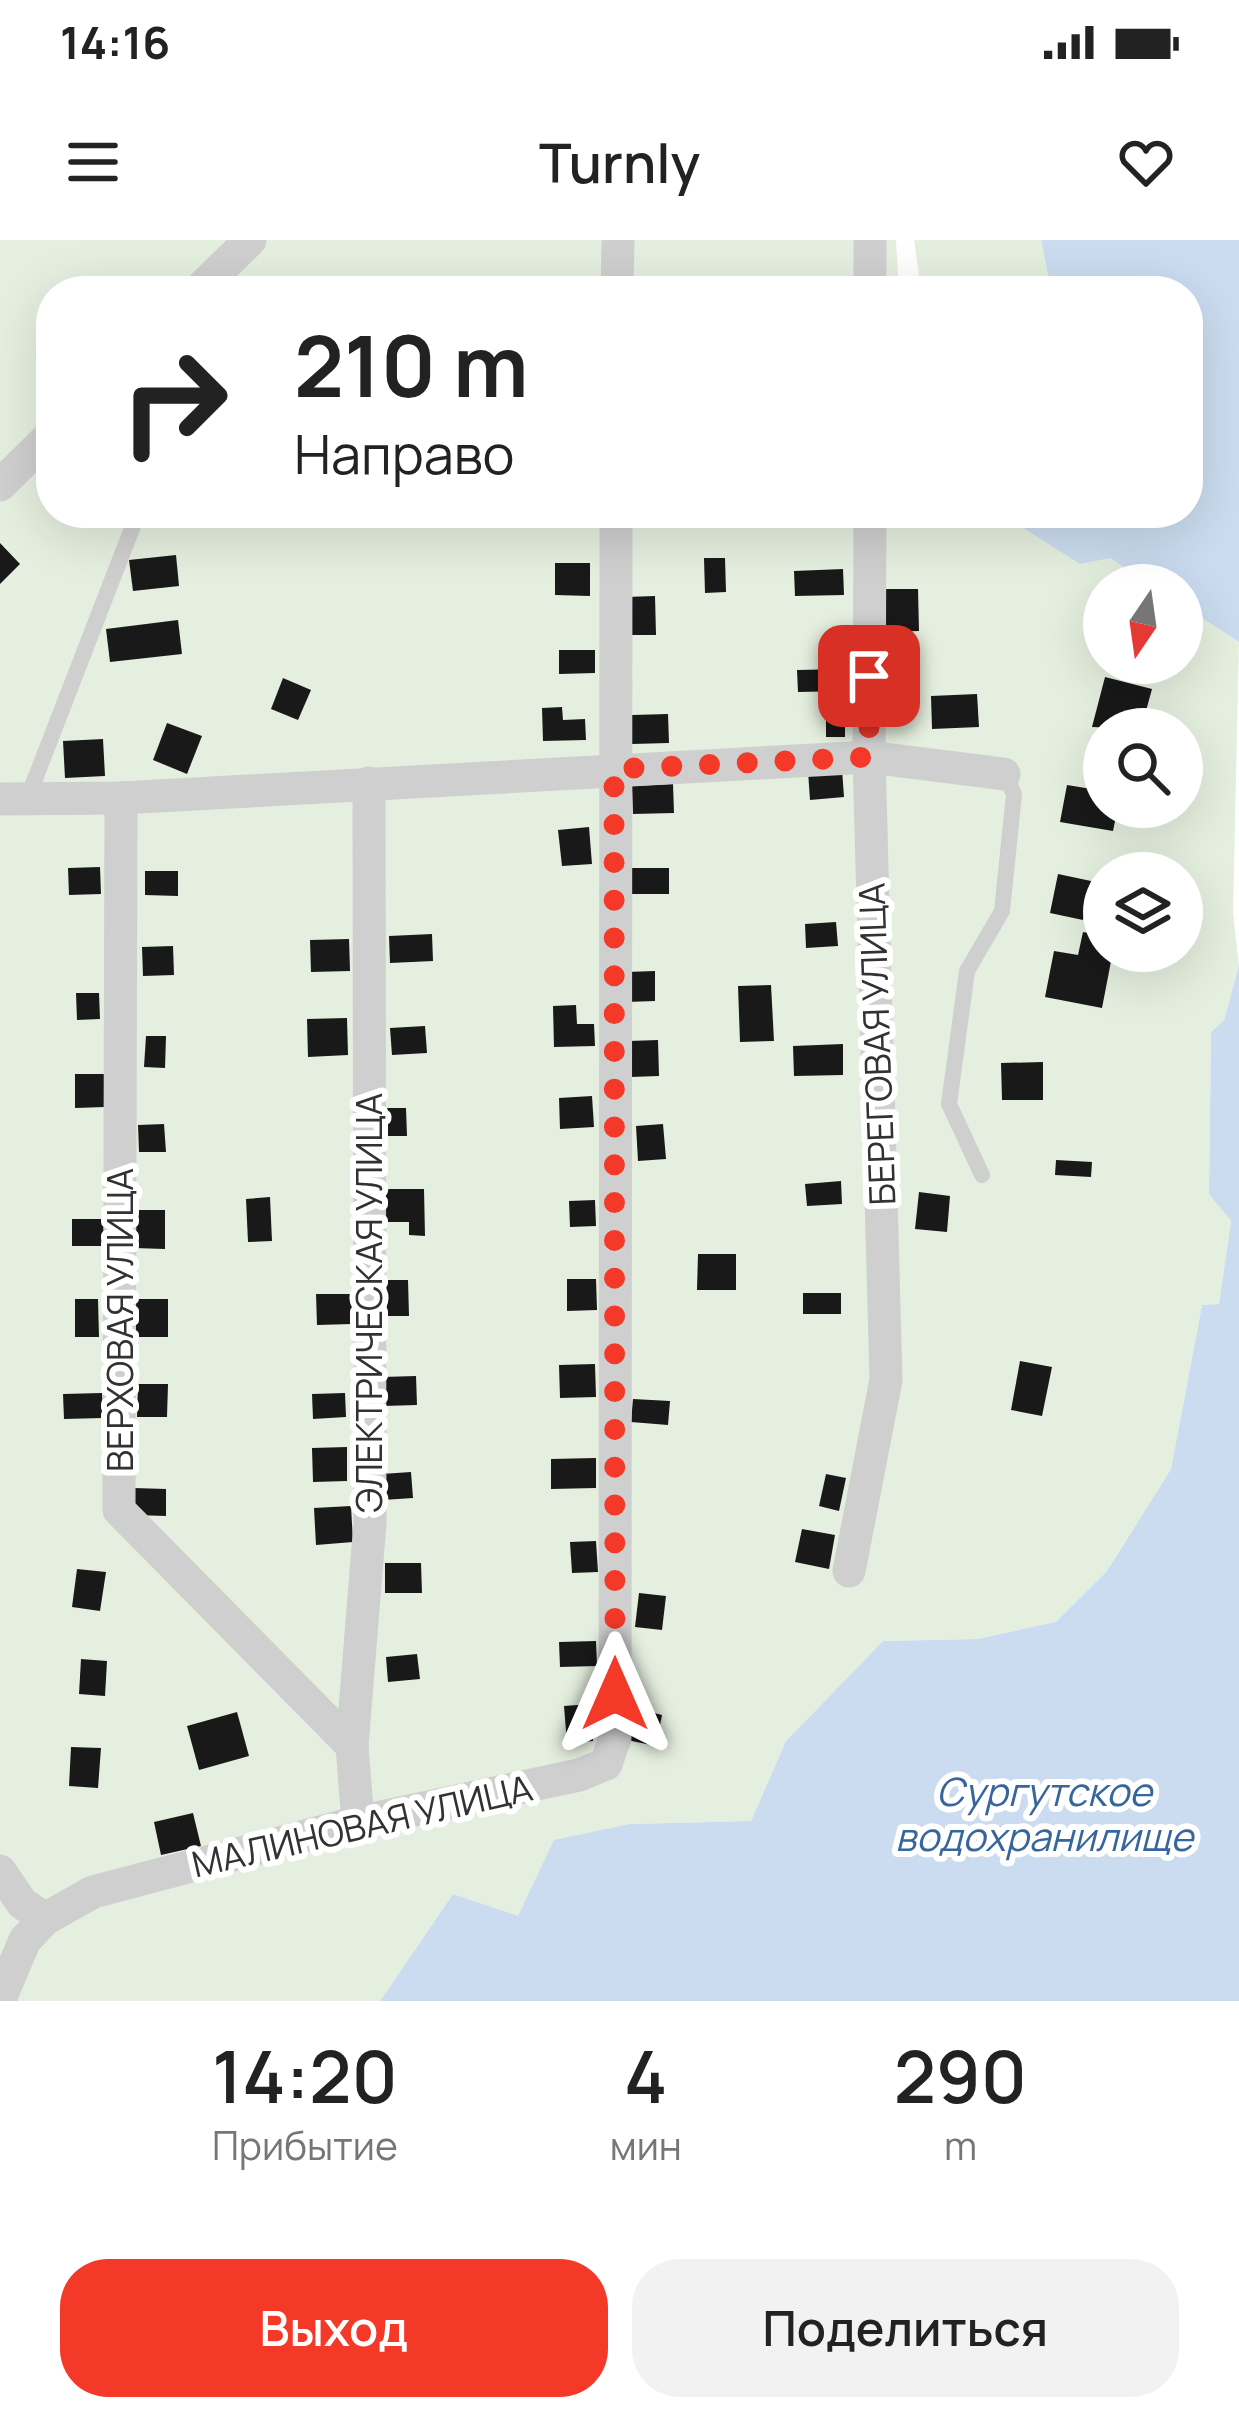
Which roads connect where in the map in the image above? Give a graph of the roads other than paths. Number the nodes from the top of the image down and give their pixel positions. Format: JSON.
{"nodes":[{"id":1,"x":250,"y":240,"type":"edge"},
{"id":2,"x":618,"y":240,"type":"edge"},
{"id":3,"x":870,"y":240,"type":"edge"},
{"id":4,"x":213,"y":276,"type":"edge"},
{"id":5,"x":617,"y":276,"type":"edge"},
{"id":6,"x":870,"y":276,"type":"edge"},
{"id":7,"x":36,"y":449,"type":"edge"},
{"id":8,"x":0,"y":484,"type":"edge"},
{"id":9,"x":131,"y":528,"type":"edge"},
{"id":10,"x":616,"y":528,"type":"edge"},
{"id":11,"x":870,"y":528,"type":"edge"},
{"id":12,"x":869,"y":757,"type":"junction"},
{"id":13,"x":614,"y":769,"type":"junction"},
{"id":14,"x":1004,"y":774,"type":"joint"},
{"id":15,"x":369,"y":783,"type":"junction"},
{"id":16,"x":14,"y":798,"type":"edge"},
{"id":17,"x":121,"y":798,"type":"junction"},
{"id":18,"x":982,"y":1175,"type":"dead end"},
{"id":19,"x":848,"y":1571,"type":"dead end"},
{"id":20,"x":352,"y":1746,"type":"junction"},
{"id":21,"x":358,"y":1822,"type":"junction"},
{"id":22,"x":0,"y":1871,"type":"edge"},
{"id":23,"x":44,"y":1919,"type":"junction"},
{"id":24,"x":0,"y":1999,"type":"edge"}],
"edges":[{"from":1,"to":4,"type":"street"},
{"from":2,"to":5,"type":"street"},
{"from":3,"to":6,"type":"street"},
{"from":7,"to":8,"type":"street"},
{"from":9,"to":16,"type":"lane"},
{"from":10,"to":13,"type":"street","name":"МАЛИНОВАЯ УЛИЦА"},
{"from":11,"to":12,"type":"street","name":"БЕРЕГОВАЯ УЛИЦА"},
{"from":12,"to":13,"type":"street"},
{"from":12,"to":14,"type":"street"},
{"from":12,"to":19,"type":"street","name":"БЕРЕГОВАЯ УЛИЦА"},
{"from":13,"to":15,"type":"street"},
{"from":13,"to":21,"type":"street","name":"МАЛИНОВАЯ УЛИЦА"},
{"from":14,"to":18,"type":"lane"},
{"from":15,"to":17,"type":"street"},
{"from":15,"to":20,"type":"street","name":"ЭЛЕКТРИЧЕСКАЯ УЛИЦА"},
{"from":16,"to":17,"type":"street"},
{"from":17,"to":20,"type":"street","name":"ВЕРХОВАЯ УЛИЦА"},
{"from":20,"to":21,"type":"street","name":"ЭЛЕКТРИЧЕСКАЯ УЛИЦА"},
{"from":21,"to":23,"type":"street","name":"МАЛИНОВАЯ УЛИЦА"},
{"from":22,"to":23,"type":"street"},
{"from":23,"to":24,"type":"street","name":"МАЛИНОВАЯ УЛИЦА"}]}
